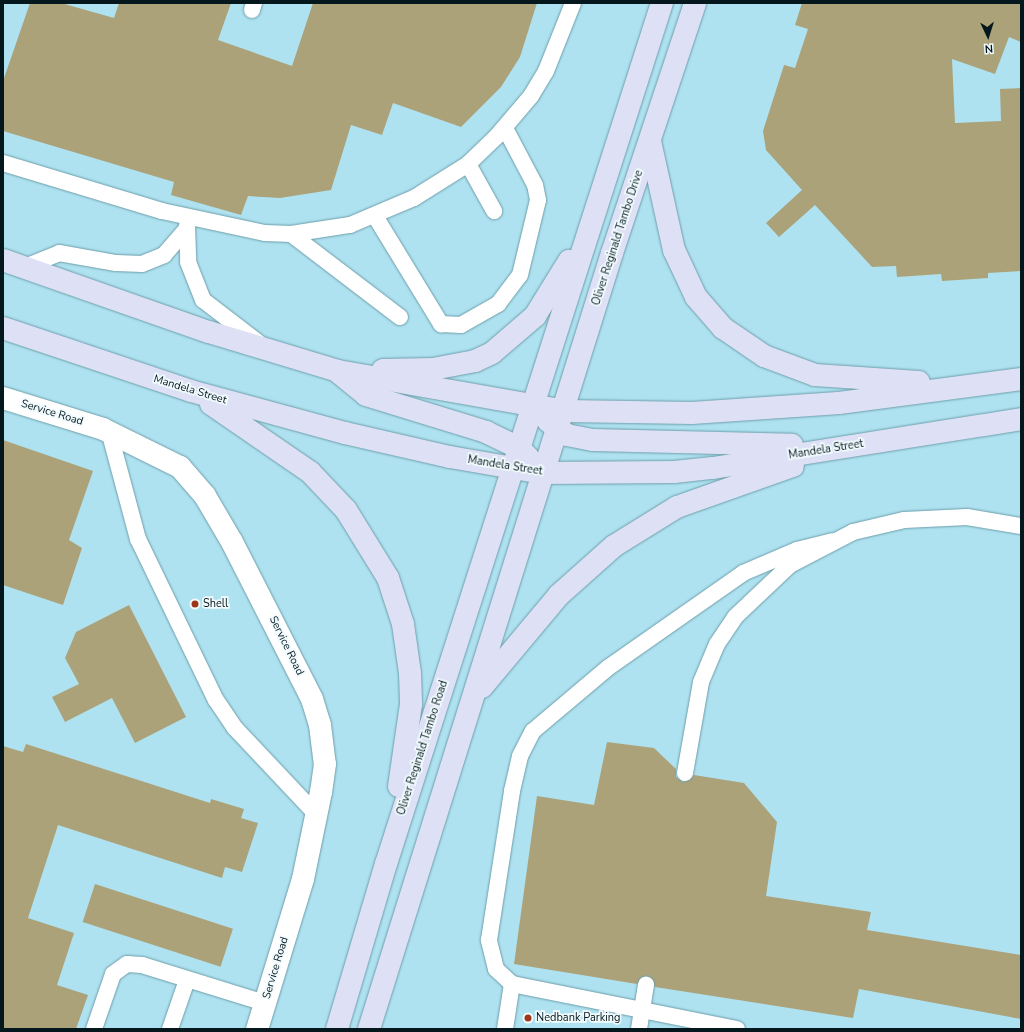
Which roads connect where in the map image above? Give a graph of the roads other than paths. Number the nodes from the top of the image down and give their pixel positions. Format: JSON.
{"nodes":[{"id":1,"x":573,"y":3,"type":"edge"},
{"id":2,"x":662,"y":3,"type":"edge"},
{"id":3,"x":695,"y":3,"type":"edge"},
{"id":4,"x":505,"y":128,"type":"junction"},
{"id":5,"x":649,"y":140,"type":"junction"},
{"id":6,"x":3,"y":163,"type":"edge"},
{"id":7,"x":468,"y":164,"type":"junction"},
{"id":8,"x":494,"y":211,"type":"dead end"},
{"id":9,"x":375,"y":216,"type":"junction"},
{"id":10,"x":187,"y":224,"type":"junction"},
{"id":11,"x":589,"y":226,"type":"junction"},
{"id":12,"x":292,"y":234,"type":"junction"},
{"id":13,"x":3,"y":260,"type":"edge"},
{"id":14,"x":25,"y":267,"type":"junction"},
{"id":15,"x":400,"y":317,"type":"dead end"},
{"id":16,"x":3,"y":328,"type":"edge"},
{"id":17,"x":270,"y":351,"type":"junction"},
{"id":18,"x":338,"y":371,"type":"junction"},
{"id":19,"x":1021,"y":379,"type":"edge"},
{"id":20,"x":988,"y":384,"type":"junction"},
{"id":21,"x":191,"y":391,"type":"junction"},
{"id":22,"x":3,"y":398,"type":"edge"},
{"id":23,"x":532,"y":407,"type":"junction"},
{"id":24,"x":561,"y":421,"type":"junction"},
{"id":25,"x":1015,"y":423,"type":"edge"},
{"id":26,"x":109,"y":432,"type":"junction"},
{"id":27,"x":847,"y":447,"type":"junction"},
{"id":28,"x":515,"y":458,"type":"junction"},
{"id":29,"x":543,"y":473,"type":"junction"},
{"id":30,"x":1021,"y":526,"type":"edge"},
{"id":31,"x":832,"y":541,"type":"junction"},
{"id":32,"x":474,"y":697,"type":"junction"},
{"id":33,"x":685,"y":773,"type":"dead end"},
{"id":34,"x":317,"y":815,"type":"junction"},
{"id":35,"x":386,"y":864,"type":"junction"},
{"id":36,"x":187,"y":980,"type":"junction"},
{"id":37,"x":512,"y":984,"type":"junction"},
{"id":38,"x":646,"y":985,"type":"dead end"},
{"id":39,"x":265,"y":1003,"type":"junction"},
{"id":40,"x":642,"y":1012,"type":"junction"},
{"id":41,"x":94,"y":1029,"type":"edge"},
{"id":42,"x":170,"y":1029,"type":"edge"},
{"id":43,"x":257,"y":1029,"type":"edge"},
{"id":44,"x":337,"y":1029,"type":"edge"},
{"id":45,"x":369,"y":1029,"type":"edge"},
{"id":46,"x":505,"y":1029,"type":"edge"},
{"id":47,"x":639,"y":1029,"type":"edge"},
{"id":48,"x":737,"y":1029,"type":"edge"}],
"edges":[{"from":1,"to":4,"type":"lane"},
{"from":2,"to":11,"type":"main road"},
{"from":3,"to":5,"type":"main road","name":"Oliver Reginald Tambo Drive"},
{"from":4,"to":7,"type":"lane"},
{"from":4,"to":9,"type":"lane"},
{"from":5,"to":20,"type":"main road"},
{"from":5,"to":24,"type":"main road","name":"Oliver Reginald Tambo Drive"},
{"from":6,"to":10,"type":"lane"},
{"from":7,"to":8,"type":"lane"},
{"from":7,"to":9,"type":"lane"},
{"from":9,"to":12,"type":"lane"},
{"from":10,"to":12,"type":"lane"},
{"from":10,"to":14,"type":"lane"},
{"from":10,"to":17,"type":"lane"},
{"from":11,"to":18,"type":"main road"},
{"from":11,"to":23,"type":"main road"},
{"from":12,"to":15,"type":"lane"},
{"from":13,"to":14,"type":"main road"},
{"from":14,"to":17,"type":"main road"},
{"from":16,"to":21,"type":"main road","name":"Mandela Street"},
{"from":17,"to":18,"type":"main road"},
{"from":18,"to":23,"type":"main road"},
{"from":18,"to":28,"type":"main road"},
{"from":19,"to":20,"type":"main road"},
{"from":20,"to":24,"type":"main road"},
{"from":21,"to":28,"type":"main road","name":"Mandela Street"},
{"from":21,"to":35,"type":"main road"},
{"from":22,"to":26,"type":"street","name":"Service Road"},
{"from":23,"to":24,"type":"main road"},
{"from":23,"to":28,"type":"main road"},
{"from":24,"to":27,"type":"main road"},
{"from":24,"to":29,"type":"main road","name":"Oliver Reginald Tambo Drive"},
{"from":25,"to":27,"type":"main road","name":"Mandela Street"},
{"from":26,"to":34,"type":"lane"},
{"from":26,"to":34,"type":"street","name":"Service Road"},
{"from":27,"to":29,"type":"main road","name":"Mandela Street"},
{"from":27,"to":32,"type":"main road"},
{"from":28,"to":29,"type":"main road"},
{"from":28,"to":35,"type":"main road","name":"Oliver Reginald Tambo Road"},
{"from":29,"to":32,"type":"main road"},
{"from":30,"to":31,"type":"lane"},
{"from":31,"to":33,"type":"lane"},
{"from":31,"to":37,"type":"lane"},
{"from":32,"to":45,"type":"main road"},
{"from":34,"to":39,"type":"street","name":"Service Road"},
{"from":35,"to":44,"type":"main road","name":"Oliver Reginald Tambo Road"},
{"from":36,"to":39,"type":"lane"},
{"from":36,"to":41,"type":"lane"},
{"from":36,"to":42,"type":"lane"},
{"from":37,"to":40,"type":"lane"},
{"from":37,"to":46,"type":"lane"},
{"from":38,"to":40,"type":"lane"},
{"from":39,"to":43,"type":"street","name":"Service Road"},
{"from":40,"to":47,"type":"lane"},
{"from":40,"to":48,"type":"lane"}]}
